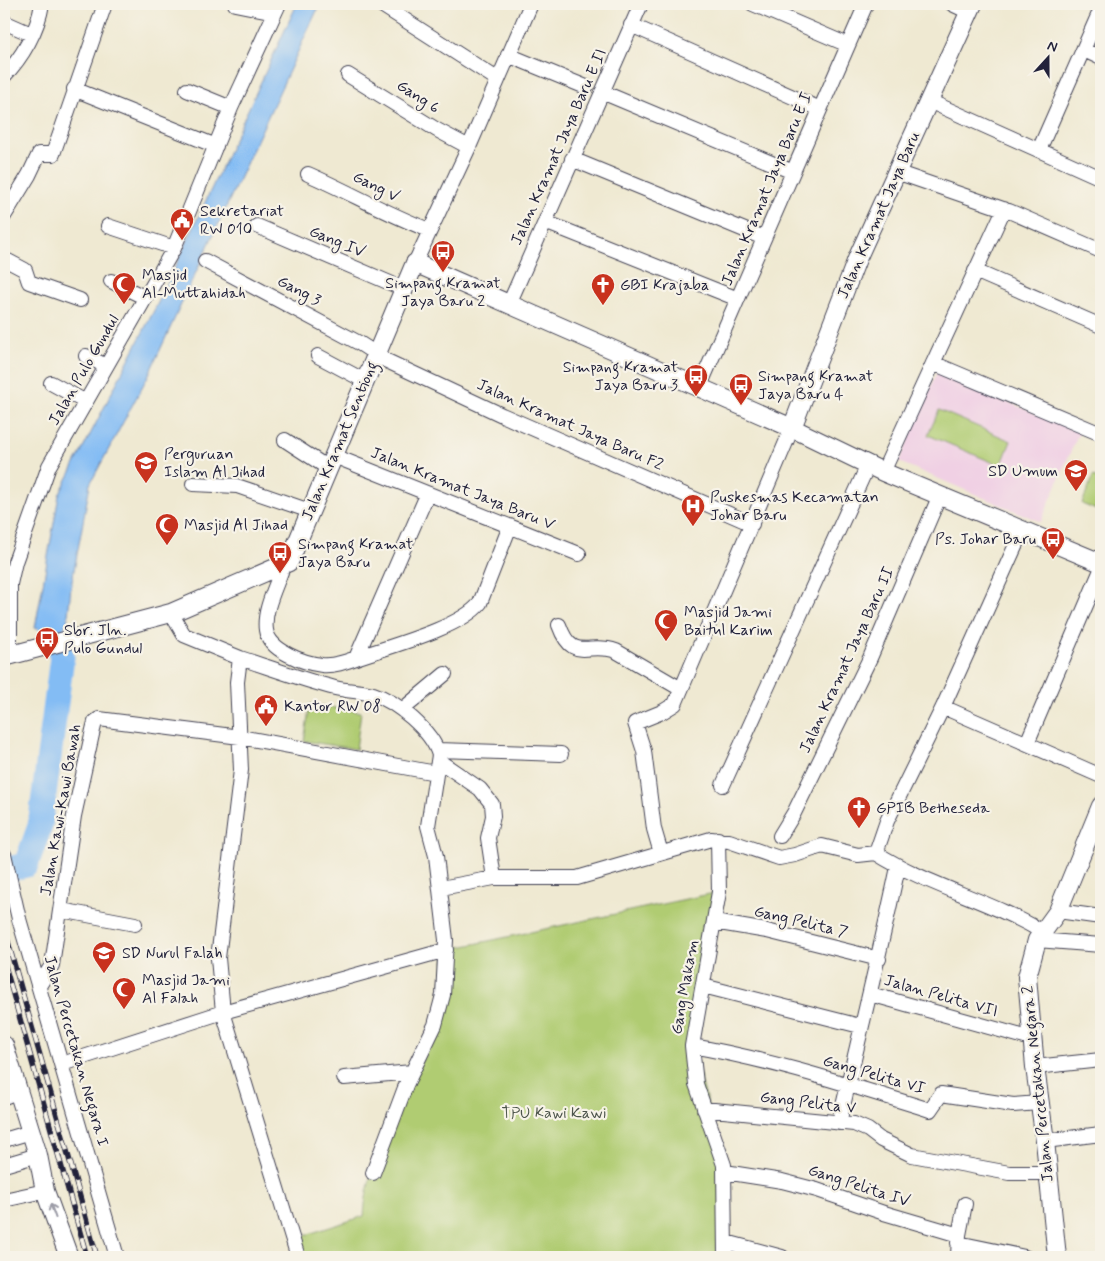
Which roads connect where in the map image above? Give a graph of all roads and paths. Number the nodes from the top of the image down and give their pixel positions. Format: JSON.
{"nodes":[{"id":1,"x":42,"y":4,"type":"edge"},
{"id":2,"x":105,"y":4,"type":"edge"},
{"id":3,"x":235,"y":4,"type":"edge"},
{"id":4,"x":380,"y":4,"type":"edge"},
{"id":5,"x":531,"y":4,"type":"edge"},
{"id":6,"x":641,"y":4,"type":"edge"},
{"id":7,"x":753,"y":4,"type":"edge"},
{"id":8,"x":866,"y":4,"type":"edge"},
{"id":9,"x":952,"y":4,"type":"edge"},
{"id":10,"x":277,"y":8,"type":"edge"},
{"id":11,"x":971,"y":8,"type":"edge"},
{"id":12,"x":1101,"y":9,"type":"edge"},
{"id":13,"x":4,"y":22,"type":"edge"},
{"id":14,"x":631,"y":25,"type":"junction"},
{"id":15,"x":31,"y":34,"type":"junction"},
{"id":16,"x":848,"y":45,"type":"junction"},
{"id":17,"x":1084,"y":50,"type":"junction"},
{"id":18,"x":508,"y":55,"type":"junction"},
{"id":19,"x":1101,"y":58,"type":"edge"},
{"id":20,"x":348,"y":75,"type":"dead end"},
{"id":21,"x":4,"y":76,"type":"edge"},
{"id":22,"x":497,"y":79,"type":"junction"},
{"id":23,"x":586,"y":87,"type":"dead end"},
{"id":24,"x":74,"y":89,"type":"junction"},
{"id":25,"x":187,"y":90,"type":"dead end"},
{"id":26,"x":602,"y":92,"type":"junction"},
{"id":27,"x":930,"y":101,"type":"junction"},
{"id":28,"x":231,"y":108,"type":"junction"},
{"id":29,"x":820,"y":109,"type":"junction"},
{"id":30,"x":216,"y":146,"type":"junction"},
{"id":31,"x":470,"y":147,"type":"junction"},
{"id":32,"x":1039,"y":150,"type":"junction"},
{"id":33,"x":572,"y":159,"type":"junction"},
{"id":34,"x":793,"y":172,"type":"junction"},
{"id":35,"x":896,"y":172,"type":"junction"},
{"id":36,"x":308,"y":174,"type":"dead end"},
{"id":37,"x":1101,"y":178,"type":"edge"},
{"id":38,"x":1004,"y":209,"type":"junction"},
{"id":39,"x":4,"y":216,"type":"edge"},
{"id":40,"x":544,"y":222,"type":"junction"},
{"id":41,"x":108,"y":226,"type":"dead end"},
{"id":42,"x":257,"y":226,"type":"dead end"},
{"id":43,"x":429,"y":230,"type":"junction"},
{"id":44,"x":764,"y":238,"type":"junction"},
{"id":45,"x":174,"y":248,"type":"junction"},
{"id":46,"x":1101,"y":251,"type":"edge"},
{"id":47,"x":5,"y":261,"type":"edge"},
{"id":48,"x":205,"y":261,"type":"dead end"},
{"id":49,"x":416,"y":263,"type":"junction"},
{"id":50,"x":975,"y":271,"type":"junction"},
{"id":51,"x":111,"y":281,"type":"dead end"},
{"id":52,"x":404,"y":289,"type":"junction"},
{"id":53,"x":146,"y":298,"type":"junction"},
{"id":54,"x":738,"y":299,"type":"junction"},
{"id":55,"x":80,"y":300,"type":"dead end"},
{"id":56,"x":509,"y":304,"type":"junction"},
{"id":57,"x":1101,"y":326,"type":"edge"},
{"id":58,"x":376,"y":354,"type":"junction"},
{"id":59,"x":86,"y":356,"type":"dead end"},
{"id":60,"x":318,"y":356,"type":"dead end"},
{"id":61,"x":933,"y":363,"type":"junction"},
{"id":62,"x":106,"y":366,"type":"junction"},
{"id":63,"x":365,"y":381,"type":"junction"},
{"id":64,"x":51,"y":383,"type":"dead end"},
{"id":65,"x":699,"y":388,"type":"junction"},
{"id":66,"x":84,"y":401,"type":"junction"},
{"id":67,"x":792,"y":428,"type":"junction"},
{"id":68,"x":1101,"y":434,"type":"edge"},
{"id":69,"x":285,"y":440,"type":"dead end"},
{"id":70,"x":331,"y":462,"type":"junction"},
{"id":71,"x":876,"y":469,"type":"junction"},
{"id":72,"x":193,"y":484,"type":"dead end"},
{"id":73,"x":427,"y":495,"type":"junction"},
{"id":74,"x":940,"y":495,"type":"junction"},
{"id":75,"x":310,"y":511,"type":"junction"},
{"id":76,"x":752,"y":524,"type":"junction"},
{"id":77,"x":510,"y":526,"type":"junction"},
{"id":78,"x":1023,"y":529,"type":"junction"},
{"id":79,"x":579,"y":554,"type":"dead end"},
{"id":80,"x":1101,"y":563,"type":"edge"},
{"id":81,"x":283,"y":566,"type":"junction"},
{"id":82,"x":1101,"y":570,"type":"edge"},
{"id":83,"x":171,"y":613,"type":"junction"},
{"id":84,"x":559,"y":625,"type":"dead end"},
{"id":85,"x":7,"y":656,"type":"edge"},
{"id":86,"x":240,"y":658,"type":"junction"},
{"id":87,"x":356,"y":658,"type":"junction"},
{"id":88,"x":445,"y":674,"type":"dead end"},
{"id":89,"x":678,"y":696,"type":"junction"},
{"id":90,"x":943,"y":708,"type":"junction"},
{"id":91,"x":402,"y":710,"type":"junction"},
{"id":92,"x":240,"y":737,"type":"junction"},
{"id":93,"x":1027,"y":743,"type":"junction"},
{"id":94,"x":560,"y":754,"type":"dead end"},
{"id":95,"x":438,"y":761,"type":"junction"},
{"id":96,"x":1101,"y":776,"type":"edge"},
{"id":97,"x":723,"y":785,"type":"dead end"},
{"id":98,"x":1101,"y":806,"type":"edge"},
{"id":99,"x":780,"y":836,"type":"dead end"},
{"id":100,"x":718,"y":839,"type":"junction"},
{"id":101,"x":661,"y":853,"type":"junction"},
{"id":102,"x":876,"y":853,"type":"junction"},
{"id":103,"x":4,"y":854,"type":"edge"},
{"id":104,"x":898,"y":867,"type":"junction"},
{"id":105,"x":494,"y":878,"type":"junction"},
{"id":106,"x":441,"y":888,"type":"junction"},
{"id":107,"x":60,"y":910,"type":"junction"},
{"id":108,"x":1058,"y":911,"type":"junction"},
{"id":109,"x":1101,"y":917,"type":"edge"},
{"id":110,"x":714,"y":922,"type":"junction"},
{"id":111,"x":135,"y":924,"type":"dead end"},
{"id":112,"x":1040,"y":936,"type":"junction"},
{"id":113,"x":1101,"y":945,"type":"edge"},
{"id":114,"x":446,"y":950,"type":"junction"},
{"id":115,"x":879,"y":959,"type":"junction"},
{"id":116,"x":39,"y":986,"type":"junction"},
{"id":117,"x":703,"y":986,"type":"junction"},
{"id":118,"x":870,"y":994,"type":"junction"},
{"id":119,"x":224,"y":1012,"type":"junction"},
{"id":120,"x":860,"y":1026,"type":"junction"},
{"id":121,"x":1029,"y":1038,"type":"junction"},
{"id":122,"x":4,"y":1045,"type":"edge"},
{"id":123,"x":692,"y":1046,"type":"junction"},
{"id":124,"x":1101,"y":1060,"type":"edge"},
{"id":125,"x":62,"y":1064,"type":"junction"},
{"id":126,"x":1035,"y":1066,"type":"junction"},
{"id":127,"x":412,"y":1072,"type":"junction"},
{"id":128,"x":344,"y":1078,"type":"dead end"},
{"id":129,"x":848,"y":1084,"type":"junction"},
{"id":130,"x":10,"y":1094,"type":"edge"},
{"id":131,"x":1037,"y":1104,"type":"junction"},
{"id":132,"x":704,"y":1109,"type":"junction"},
{"id":133,"x":839,"y":1123,"type":"junction"},
{"id":134,"x":31,"y":1132,"type":"junction"},
{"id":135,"x":1101,"y":1134,"type":"edge"},
{"id":136,"x":4,"y":1140,"type":"edge"},
{"id":137,"x":1045,"y":1141,"type":"junction"},
{"id":138,"x":38,"y":1156,"type":"junction"},
{"id":139,"x":4,"y":1165,"type":"edge"},
{"id":140,"x":726,"y":1172,"type":"junction"},
{"id":141,"x":373,"y":1173,"type":"dead end"},
{"id":142,"x":1048,"y":1173,"type":"junction"},
{"id":143,"x":46,"y":1190,"type":"junction"},
{"id":144,"x":4,"y":1200,"type":"edge"},
{"id":145,"x":965,"y":1204,"type":"dead end"},
{"id":146,"x":726,"y":1242,"type":"junction"},
{"id":147,"x":958,"y":1245,"type":"edge"},
{"id":148,"x":69,"y":1257,"type":"edge"},
{"id":149,"x":117,"y":1257,"type":"edge"},
{"id":150,"x":298,"y":1257,"type":"edge"},
{"id":151,"x":725,"y":1257,"type":"edge"},
{"id":152,"x":782,"y":1257,"type":"edge"},
{"id":153,"x":1025,"y":1257,"type":"edge"},
{"id":154,"x":1057,"y":1257,"type":"edge"}],
"edges":[{"from":1,"to":15,"type":"street"},
{"from":2,"to":24,"type":"street"},
{"from":3,"to":10,"type":"street"},
{"from":4,"to":22,"type":"street"},
{"from":5,"to":18,"type":"street"},
{"from":6,"to":14,"type":"street","name":"Jalan Kramat Jaya Baru E II"},
{"from":7,"to":16,"type":"street"},
{"from":8,"to":16,"type":"street","name":"Jalan Kramat Jaya Baru E I"},
{"from":9,"to":11,"type":"street"},
{"from":10,"to":28,"type":"street","name":"Jalan Pulo Gundul"},
{"from":11,"to":27,"type":"street","name":"Jalan Kramat Jaya Baru"},
{"from":12,"to":17,"type":"street"},
{"from":13,"to":15,"type":"street"},
{"from":14,"to":26,"type":"street","name":"Jalan Kramat Jaya Baru E II"},
{"from":14,"to":29,"type":"street"},
{"from":15,"to":21,"type":"street"},
{"from":16,"to":29,"type":"street","name":"Jalan Kramat Jaya Baru E I"},
{"from":17,"to":19,"type":"street"},
{"from":17,"to":32,"type":"street"},
{"from":18,"to":22,"type":"street"},
{"from":18,"to":23,"type":"street"},
{"from":20,"to":31,"type":"street","name":"Gang 6"},
{"from":22,"to":31,"type":"street"},
{"from":24,"to":30,"type":"street"},
{"from":24,"to":39,"type":"street"},
{"from":25,"to":28,"type":"street"},
{"from":26,"to":33,"type":"street","name":"Jalan Kramat Jaya Baru E II"},
{"from":26,"to":34,"type":"street"},
{"from":27,"to":32,"type":"street"},
{"from":27,"to":35,"type":"street","name":"Jalan Kramat Jaya Baru"},
{"from":28,"to":30,"type":"street","name":"Jalan Pulo Gundul"},
{"from":29,"to":34,"type":"street","name":"Jalan Kramat Jaya Baru E I"},
{"from":30,"to":45,"type":"street","name":"Jalan Pulo Gundul"},
{"from":31,"to":43,"type":"street"},
{"from":32,"to":37,"type":"street"},
{"from":33,"to":40,"type":"street","name":"Jalan Kramat Jaya Baru E II"},
{"from":33,"to":44,"type":"street"},
{"from":34,"to":44,"type":"street","name":"Jalan Kramat Jaya Baru E I"},
{"from":35,"to":38,"type":"street"},
{"from":35,"to":67,"type":"street","name":"Jalan Kramat Jaya Baru"},
{"from":36,"to":43,"type":"street","name":"Gang V"},
{"from":38,"to":46,"type":"street"},
{"from":38,"to":50,"type":"street"},
{"from":40,"to":54,"type":"street"},
{"from":40,"to":56,"type":"street","name":"Jalan Kramat Jaya Baru E II"},
{"from":41,"to":45,"type":"street"},
{"from":42,"to":52,"type":"street","name":"Gang IV"},
{"from":43,"to":49,"type":"street"},
{"from":44,"to":54,"type":"street","name":"Jalan Kramat Jaya Baru E I"},
{"from":45,"to":53,"type":"street","name":"Jalan Pulo Gundul"},
{"from":47,"to":55,"type":"street"},
{"from":48,"to":58,"type":"street","name":"Gang 3"},
{"from":49,"to":52,"type":"street","name":"Jalan Kramat Sentiong"},
{"from":49,"to":56,"type":"street"},
{"from":50,"to":57,"type":"street"},
{"from":50,"to":61,"type":"street"},
{"from":51,"to":53,"type":"street"},
{"from":52,"to":58,"type":"street","name":"Jalan Kramat Sentiong"},
{"from":53,"to":62,"type":"street","name":"Jalan Pulo Gundul"},
{"from":54,"to":65,"type":"street","name":"Jalan Kramat Jaya Baru E I"},
{"from":56,"to":65,"type":"street"},
{"from":58,"to":63,"type":"street","name":"Jalan Kramat Sentiong"},
{"from":58,"to":76,"type":"street","name":"Jalan Kramat Jaya Baru F2"},
{"from":59,"to":62,"type":"street"},
{"from":60,"to":63,"type":"street"},
{"from":61,"to":68,"type":"street"},
{"from":61,"to":71,"type":"street"},
{"from":62,"to":66,"type":"street","name":"Jalan Pulo Gundul"},
{"from":63,"to":70,"type":"street","name":"Jalan Kramat Sentiong"},
{"from":64,"to":66,"type":"street"},
{"from":65,"to":67,"type":"street"},
{"from":66,"to":85,"type":"street","name":"Jalan Pulo Gundul"},
{"from":67,"to":71,"type":"street"},
{"from":67,"to":76,"type":"street"},
{"from":69,"to":70,"type":"street","name":"Jalan Kramat Jaya Baru V"},
{"from":70,"to":73,"type":"street","name":"Jalan Kramat Jaya Baru V"},
{"from":70,"to":75,"type":"street","name":"Jalan Kramat Sentiong"},
{"from":71,"to":74,"type":"street"},
{"from":71,"to":97,"type":"street"},
{"from":72,"to":75,"type":"street"},
{"from":73,"to":77,"type":"street","name":"Jalan Kramat Jaya Baru V"},
{"from":73,"to":87,"type":"street"},
{"from":74,"to":78,"type":"street"},
{"from":74,"to":99,"type":"street","name":"Jalan Kramat Jaya Baru II"},
{"from":75,"to":81,"type":"street","name":"Jalan Kramat Sentiong"},
{"from":76,"to":89,"type":"street"},
{"from":77,"to":79,"type":"street","name":"Jalan Kramat Jaya Baru V"},
{"from":77,"to":87,"type":"street"},
{"from":78,"to":80,"type":"street"},
{"from":78,"to":90,"type":"street"},
{"from":81,"to":83,"type":"street"},
{"from":81,"to":87,"type":"street"},
{"from":82,"to":93,"type":"street"},
{"from":83,"to":85,"type":"street"},
{"from":83,"to":86,"type":"street"},
{"from":84,"to":89,"type":"street"},
{"from":86,"to":91,"type":"street"},
{"from":86,"to":92,"type":"street"},
{"from":88,"to":91,"type":"street"},
{"from":89,"to":101,"type":"street"},
{"from":90,"to":93,"type":"street"},
{"from":90,"to":102,"type":"street"},
{"from":91,"to":95,"type":"street"},
{"from":92,"to":95,"type":"street","name":"Jalan Kawi-Kawi Bawah"},
{"from":92,"to":107,"type":"street","name":"Jalan Kawi-Kawi Bawah"},
{"from":92,"to":119,"type":"street"},
{"from":93,"to":96,"type":"street"},
{"from":94,"to":95,"type":"street","name":"Jalan Kawi-Kawi Bawah"},
{"from":95,"to":105,"type":"street"},
{"from":95,"to":106,"type":"street"},
{"from":98,"to":108,"type":"street","name":"Jalan Percetakan Negara 2"},
{"from":100,"to":101,"type":"street"},
{"from":100,"to":102,"type":"street"},
{"from":100,"to":110,"type":"street","name":"Gang Makam"},
{"from":101,"to":105,"type":"street"},
{"from":102,"to":104,"type":"street"},
{"from":103,"to":116,"type":"street","name":"Jalan Percetakan Negara I"},
{"from":104,"to":112,"type":"street"},
{"from":104,"to":115,"type":"street"},
{"from":105,"to":106,"type":"street"},
{"from":106,"to":114,"type":"street"},
{"from":107,"to":111,"type":"street"},
{"from":107,"to":116,"type":"street","name":"Jalan Kawi-Kawi Bawah"},
{"from":108,"to":109,"type":"street"},
{"from":108,"to":112,"type":"street","name":"Jalan Percetakan Negara 2"},
{"from":110,"to":115,"type":"street","name":"Gang Pelita 7"},
{"from":110,"to":117,"type":"street","name":"Gang Makam"},
{"from":112,"to":113,"type":"street"},
{"from":112,"to":121,"type":"street","name":"Jalan Percetakan Negara 2"},
{"from":114,"to":119,"type":"street"},
{"from":114,"to":127,"type":"street"},
{"from":115,"to":118,"type":"street"},
{"from":116,"to":125,"type":"street","name":"Jalan Percetakan Negara I"},
{"from":117,"to":120,"type":"street"},
{"from":117,"to":123,"type":"street","name":"Gang Makam"},
{"from":118,"to":120,"type":"street"},
{"from":118,"to":121,"type":"street","name":"Jalan Pelita VII"},
{"from":119,"to":125,"type":"street"},
{"from":119,"to":150,"type":"street"},
{"from":120,"to":129,"type":"street"},
{"from":121,"to":126,"type":"street","name":"Jalan Percetakan Negara 2"},
{"from":122,"to":130,"type":"street"},
{"from":123,"to":129,"type":"street","name":"Gang Pelita VI"},
{"from":123,"to":132,"type":"street","name":"Gang Makam"},
{"from":124,"to":126,"type":"street"},
{"from":125,"to":149,"type":"street","name":"Jalan Percetakan Negara I"},
{"from":126,"to":131,"type":"street","name":"Jalan Percetakan Negara 2"},
{"from":127,"to":128,"type":"street"},
{"from":127,"to":141,"type":"street"},
{"from":129,"to":131,"type":"street","name":"Gang Pelita VI"},
{"from":129,"to":133,"type":"street"},
{"from":130,"to":134,"type":"street"},
{"from":131,"to":137,"type":"street","name":"Jalan Percetakan Negara 2"},
{"from":132,"to":133,"type":"street","name":"Gang Pelita V"},
{"from":132,"to":140,"type":"street","name":"Gang Makam"},
{"from":133,"to":142,"type":"street","name":"Gang Pelita V"},
{"from":134,"to":136,"type":"street"},
{"from":134,"to":138,"type":"street"},
{"from":135,"to":137,"type":"street"},
{"from":137,"to":142,"type":"street","name":"Jalan Percetakan Negara 2"},
{"from":138,"to":139,"type":"street"},
{"from":138,"to":143,"type":"street"},
{"from":140,"to":146,"type":"street","name":"Gang Makam"},
{"from":140,"to":147,"type":"street","name":"Gang Pelita IV"},
{"from":142,"to":154,"type":"street","name":"Jalan Percetakan Negara 2"},
{"from":143,"to":144,"type":"street"},
{"from":148,"to":143,"type":"street","one_way":true},
{"from":145,"to":147,"type":"street"},
{"from":146,"to":151,"type":"street","name":"Gang Makam"},
{"from":146,"to":152,"type":"street"},
{"from":147,"to":153,"type":"street","name":"Gang Pelita IV"}]}
